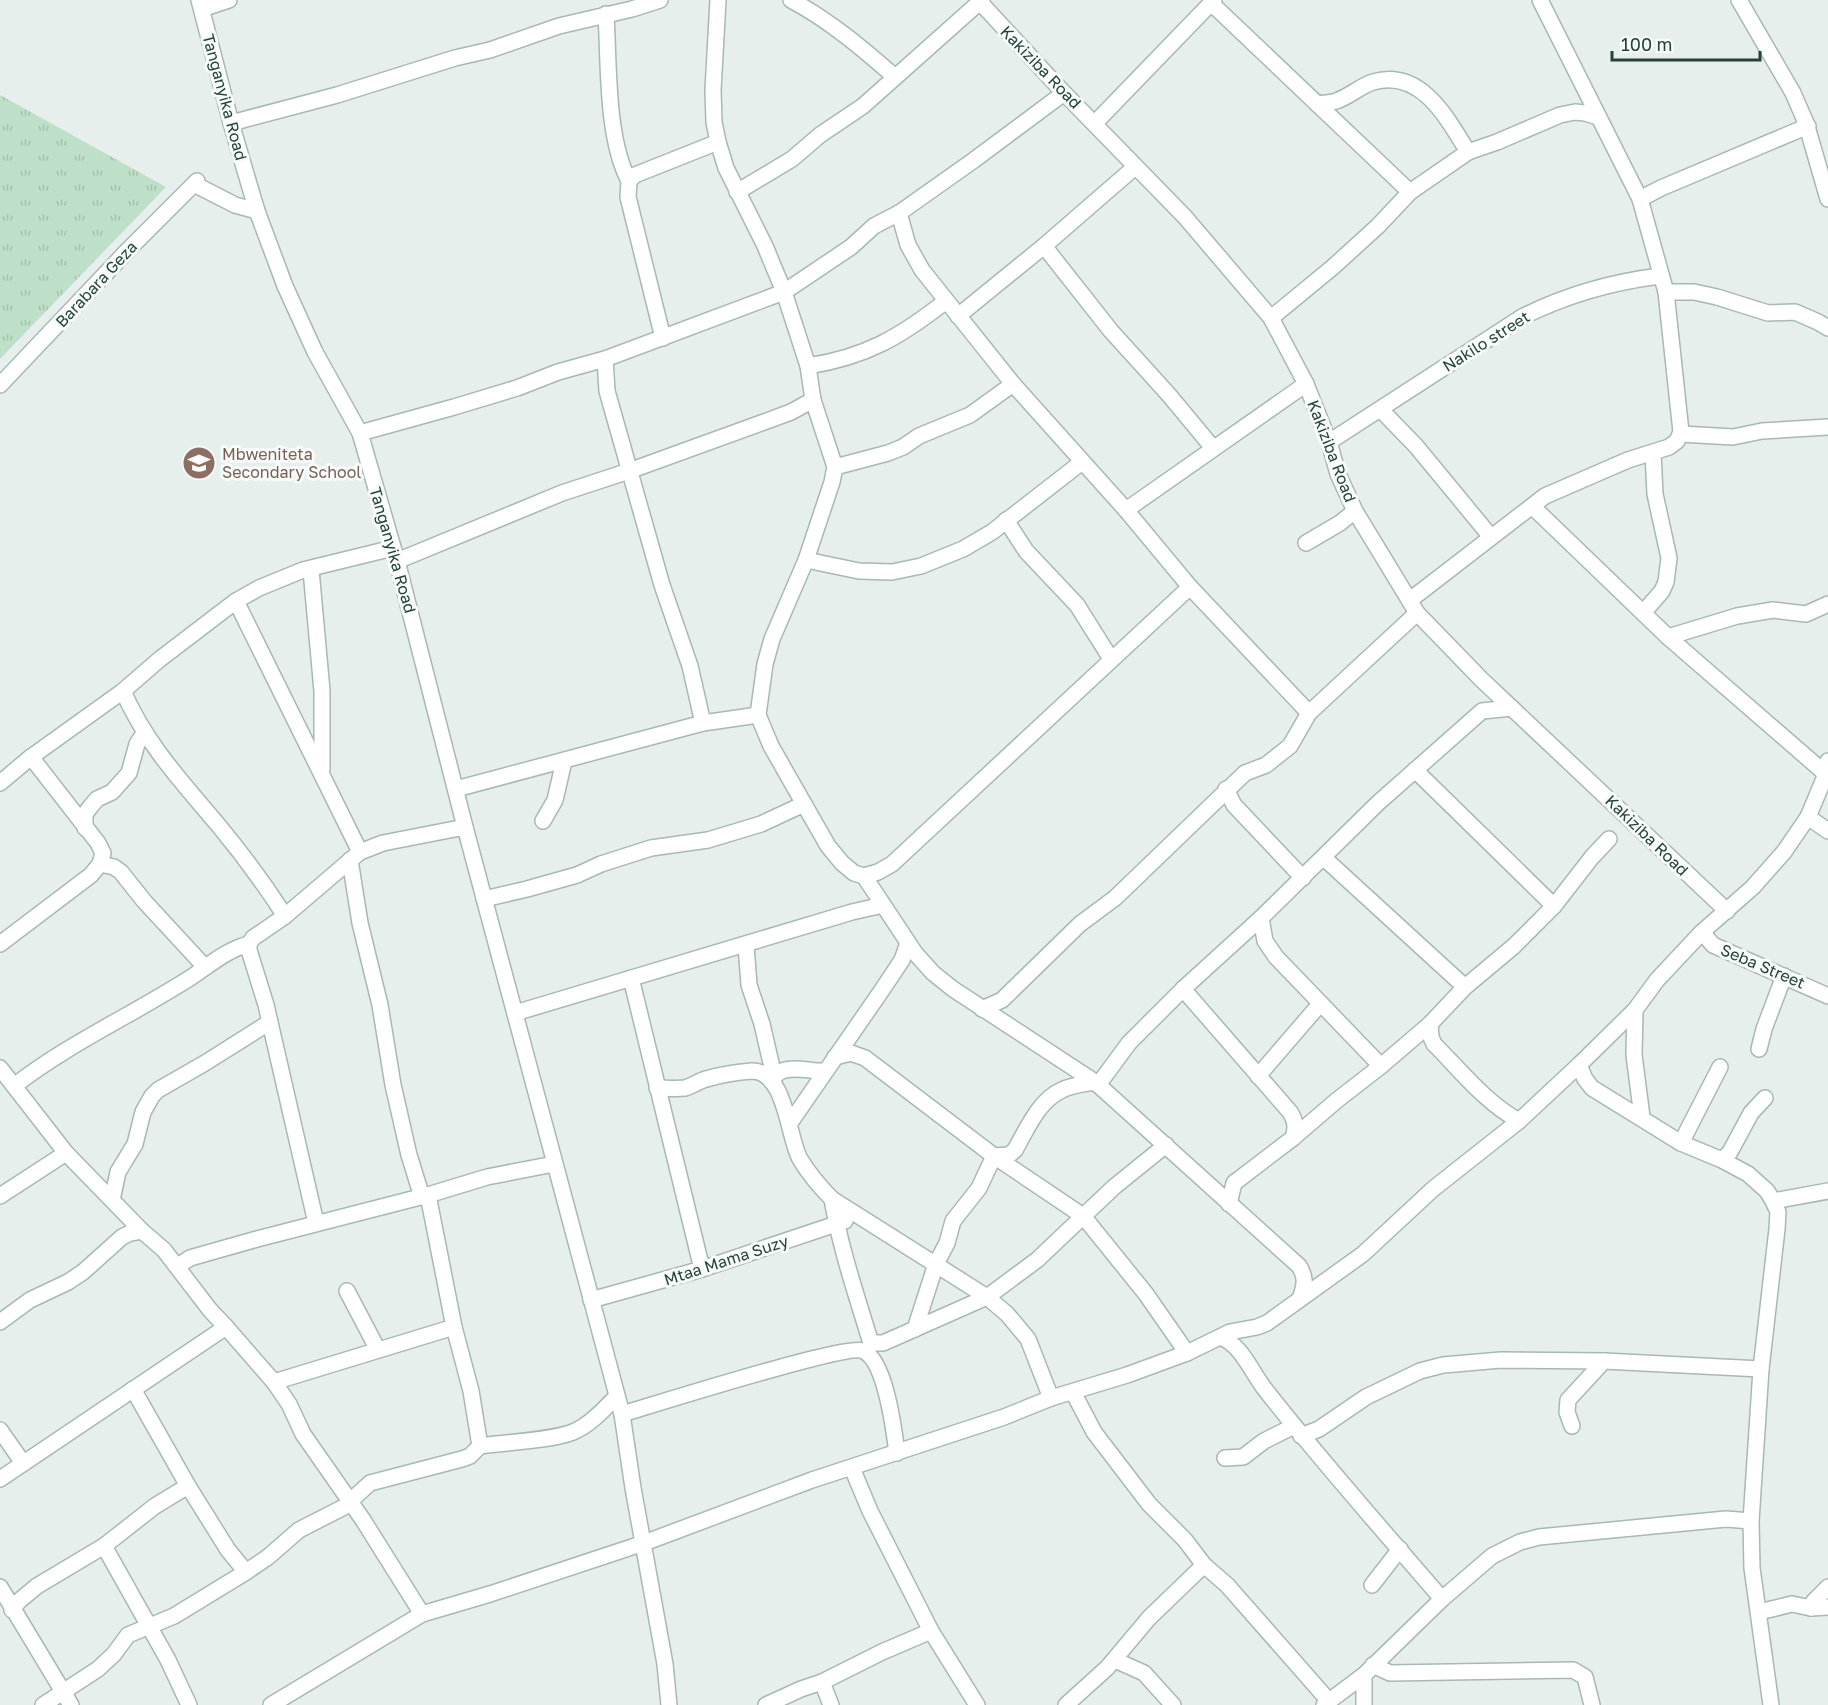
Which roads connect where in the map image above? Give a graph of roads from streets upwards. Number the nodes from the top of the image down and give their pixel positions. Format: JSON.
{"nodes":[{"id":1,"x":229,"y":0,"type":"edge"},
{"id":2,"x":660,"y":0,"type":"edge"},
{"id":3,"x":718,"y":0,"type":"edge"},
{"id":4,"x":791,"y":0,"type":"edge"},
{"id":5,"x":1540,"y":0,"type":"edge"},
{"id":6,"x":1739,"y":0,"type":"edge"},
{"id":7,"x":980,"y":1,"type":"edge"},
{"id":8,"x":1213,"y":1,"type":"edge"},
{"id":9,"x":201,"y":4,"type":"edge"},
{"id":10,"x":606,"y":14,"type":"junction"},
{"id":11,"x":895,"y":77,"type":"junction"},
{"id":12,"x":1064,"y":93,"type":"junction"},
{"id":13,"x":1317,"y":104,"type":"junction"},
{"id":14,"x":1598,"y":117,"type":"junction"},
{"id":15,"x":231,"y":123,"type":"junction"},
{"id":16,"x":1095,"y":123,"type":"junction"},
{"id":17,"x":1808,"y":126,"type":"junction"},
{"id":18,"x":718,"y":142,"type":"junction"},
{"id":19,"x":1468,"y":152,"type":"junction"},
{"id":20,"x":1135,"y":167,"type":"junction"},
{"id":21,"x":629,"y":180,"type":"junction"},
{"id":22,"x":737,"y":192,"type":"junction"},
{"id":23,"x":1410,"y":192,"type":"junction"},
{"id":24,"x":1640,"y":199,"type":"junction"},
{"id":25,"x":1828,"y":200,"type":"edge"},
{"id":26,"x":257,"y":211,"type":"junction"},
{"id":27,"x":899,"y":213,"type":"junction"},
{"id":28,"x":1044,"y":246,"type":"junction"},
{"id":29,"x":1660,"y":276,"type":"junction"},
{"id":30,"x":784,"y":292,"type":"junction"},
{"id":31,"x":1666,"y":292,"type":"junction"},
{"id":32,"x":946,"y":301,"type":"junction"},
{"id":33,"x":958,"y":316,"type":"junction"},
{"id":34,"x":1271,"y":318,"type":"junction"},
{"id":35,"x":1828,"y":328,"type":"edge"},
{"id":36,"x":663,"y":338,"type":"junction"},
{"id":37,"x":605,"y":359,"type":"junction"},
{"id":38,"x":807,"y":366,"type":"junction"},
{"id":39,"x":1013,"y":384,"type":"junction"},
{"id":40,"x":1306,"y":384,"type":"junction"},
{"id":41,"x":0,"y":385,"type":"edge"},
{"id":42,"x":813,"y":400,"type":"junction"},
{"id":43,"x":1381,"y":410,"type":"junction"},
{"id":44,"x":1828,"y":427,"type":"edge"},
{"id":45,"x":360,"y":433,"type":"junction"},
{"id":46,"x":1681,"y":434,"type":"junction"},
{"id":47,"x":1329,"y":442,"type":"junction"},
{"id":48,"x":1213,"y":448,"type":"junction"},
{"id":49,"x":1653,"y":453,"type":"junction"},
{"id":50,"x":1082,"y":462,"type":"junction"},
{"id":51,"x":835,"y":467,"type":"junction"},
{"id":52,"x":629,"y":471,"type":"junction"},
{"id":53,"x":1533,"y":507,"type":"junction"},
{"id":54,"x":1126,"y":510,"type":"junction"},
{"id":55,"x":1355,"y":511,"type":"junction"},
{"id":56,"x":1006,"y":520,"type":"junction"},
{"id":57,"x":1491,"y":537,"type":"junction"},
{"id":58,"x":1306,"y":543,"type":"dead end"},
{"id":59,"x":395,"y":555,"type":"junction"},
{"id":60,"x":806,"y":560,"type":"junction"},
{"id":61,"x":311,"y":570,"type":"junction"},
{"id":62,"x":1190,"y":587,"type":"junction"},
{"id":63,"x":236,"y":601,"type":"junction"},
{"id":64,"x":1828,"y":604,"type":"edge"},
{"id":65,"x":1413,"y":607,"type":"junction"},
{"id":66,"x":1643,"y":613,"type":"junction"},
{"id":67,"x":1668,"y":637,"type":"junction"},
{"id":68,"x":1111,"y":658,"type":"junction"},
{"id":69,"x":1481,"y":679,"type":"junction"},
{"id":70,"x":123,"y":691,"type":"junction"},
{"id":71,"x":1512,"y":708,"type":"junction"},
{"id":72,"x":1482,"y":711,"type":"junction"},
{"id":73,"x":1310,"y":713,"type":"junction"},
{"id":74,"x":758,"y":715,"type":"junction"},
{"id":75,"x":703,"y":723,"type":"junction"},
{"id":76,"x":144,"y":733,"type":"junction"},
{"id":77,"x":31,"y":757,"type":"junction"},
{"id":78,"x":564,"y":761,"type":"junction"},
{"id":79,"x":1827,"y":767,"type":"edge"},
{"id":80,"x":1415,"y":770,"type":"junction"},
{"id":81,"x":322,"y":775,"type":"junction"},
{"id":82,"x":0,"y":783,"type":"edge"},
{"id":83,"x":456,"y":789,"type":"junction"},
{"id":84,"x":1226,"y":789,"type":"junction"},
{"id":85,"x":804,"y":804,"type":"junction"},
{"id":86,"x":1808,"y":817,"type":"junction"},
{"id":87,"x":543,"y":821,"type":"dead end"},
{"id":88,"x":465,"y":826,"type":"junction"},
{"id":89,"x":86,"y":828,"type":"junction"},
{"id":90,"x":1828,"y":831,"type":"edge"},
{"id":91,"x":1609,"y":839,"type":"dead end"},
{"id":92,"x":355,"y":856,"type":"junction"},
{"id":93,"x":1324,"y":858,"type":"junction"},
{"id":94,"x":100,"y":864,"type":"junction"},
{"id":95,"x":864,"y":876,"type":"junction"},
{"id":96,"x":1303,"y":878,"type":"junction"},
{"id":97,"x":484,"y":899,"type":"junction"},
{"id":98,"x":883,"y":905,"type":"junction"},
{"id":99,"x":1554,"y":906,"type":"junction"},
{"id":100,"x":1727,"y":911,"type":"junction"},
{"id":101,"x":285,"y":916,"type":"junction"},
{"id":102,"x":1261,"y":918,"type":"junction"},
{"id":103,"x":1702,"y":932,"type":"junction"},
{"id":104,"x":908,"y":943,"type":"junction"},
{"id":105,"x":0,"y":944,"type":"edge"},
{"id":106,"x":249,"y":944,"type":"junction"},
{"id":107,"x":746,"y":945,"type":"junction"},
{"id":108,"x":205,"y":967,"type":"junction"},
{"id":109,"x":1784,"y":976,"type":"junction"},
{"id":110,"x":631,"y":978,"type":"junction"},
{"id":111,"x":1465,"y":987,"type":"junction"},
{"id":112,"x":1183,"y":989,"type":"junction"},
{"id":113,"x":1013,"y":990,"type":"junction"},
{"id":114,"x":1828,"y":996,"type":"edge"},
{"id":115,"x":1320,"y":1004,"type":"junction"},
{"id":116,"x":982,"y":1009,"type":"junction"},
{"id":117,"x":1635,"y":1010,"type":"junction"},
{"id":118,"x":515,"y":1012,"type":"junction"},
{"id":119,"x":270,"y":1022,"type":"junction"},
{"id":120,"x":1430,"y":1024,"type":"junction"},
{"id":121,"x":1010,"y":1026,"type":"junction"},
{"id":122,"x":856,"y":1028,"type":"junction"},
{"id":123,"x":1759,"y":1049,"type":"dead end"},
{"id":124,"x":835,"y":1057,"type":"junction"},
{"id":125,"x":865,"y":1058,"type":"junction"},
{"id":126,"x":1580,"y":1065,"type":"junction"},
{"id":127,"x":1381,"y":1066,"type":"junction"},
{"id":128,"x":1720,"y":1067,"type":"dead end"},
{"id":129,"x":0,"y":1068,"type":"edge"},
{"id":130,"x":824,"y":1071,"type":"junction"},
{"id":131,"x":1258,"y":1076,"type":"junction"},
{"id":132,"x":773,"y":1079,"type":"junction"},
{"id":133,"x":1096,"y":1083,"type":"junction"},
{"id":134,"x":14,"y":1086,"type":"junction"},
{"id":135,"x":657,"y":1088,"type":"junction"},
{"id":136,"x":1766,"y":1098,"type":"dead end"},
{"id":137,"x":1642,"y":1117,"type":"junction"},
{"id":138,"x":1519,"y":1121,"type":"junction"},
{"id":139,"x":790,"y":1123,"type":"junction"},
{"id":140,"x":1293,"y":1138,"type":"junction"},
{"id":141,"x":1681,"y":1143,"type":"junction"},
{"id":142,"x":1166,"y":1145,"type":"junction"},
{"id":143,"x":66,"y":1153,"type":"junction"},
{"id":144,"x":994,"y":1156,"type":"junction"},
{"id":145,"x":1722,"y":1160,"type":"junction"},
{"id":146,"x":555,"y":1164,"type":"junction"},
{"id":147,"x":1234,"y":1184,"type":"junction"},
{"id":148,"x":1214,"y":1189,"type":"junction"},
{"id":149,"x":1828,"y":1191,"type":"edge"},
{"id":150,"x":0,"y":1196,"type":"edge"},
{"id":151,"x":425,"y":1196,"type":"junction"},
{"id":152,"x":832,"y":1199,"type":"junction"},
{"id":153,"x":112,"y":1200,"type":"junction"},
{"id":154,"x":1773,"y":1201,"type":"junction"},
{"id":155,"x":1229,"y":1203,"type":"junction"},
{"id":156,"x":1083,"y":1216,"type":"junction"},
{"id":157,"x":862,"y":1217,"type":"junction"},
{"id":158,"x":316,"y":1223,"type":"junction"},
{"id":159,"x":836,"y":1224,"type":"junction"},
{"id":160,"x":142,"y":1231,"type":"junction"},
{"id":161,"x":936,"y":1264,"type":"junction"},
{"id":162,"x":178,"y":1266,"type":"junction"},
{"id":163,"x":702,"y":1269,"type":"junction"},
{"id":164,"x":347,"y":1292,"type":"dead end"},
{"id":165,"x":1301,"y":1296,"type":"junction"},
{"id":166,"x":987,"y":1297,"type":"junction"},
{"id":167,"x":591,"y":1300,"type":"junction"},
{"id":168,"x":0,"y":1322,"type":"edge"},
{"id":169,"x":226,"y":1327,"type":"junction"},
{"id":170,"x":454,"y":1327,"type":"junction"},
{"id":171,"x":915,"y":1329,"type":"junction"},
{"id":172,"x":1244,"y":1330,"type":"junction"},
{"id":173,"x":1220,"y":1337,"type":"junction"},
{"id":174,"x":1237,"y":1348,"type":"junction"},
{"id":175,"x":378,"y":1350,"type":"junction"},
{"id":176,"x":1187,"y":1353,"type":"junction"},
{"id":177,"x":1604,"y":1361,"type":"junction"},
{"id":178,"x":1761,"y":1369,"type":"junction"},
{"id":179,"x":274,"y":1382,"type":"junction"},
{"id":180,"x":133,"y":1389,"type":"junction"},
{"id":181,"x":1072,"y":1392,"type":"junction"},
{"id":182,"x":617,"y":1396,"type":"junction"},
{"id":183,"x":1051,"y":1398,"type":"junction"},
{"id":184,"x":622,"y":1414,"type":"junction"},
{"id":185,"x":1572,"y":1425,"type":"dead end"},
{"id":186,"x":0,"y":1430,"type":"edge"},
{"id":187,"x":1298,"y":1431,"type":"junction"},
{"id":188,"x":480,"y":1446,"type":"junction"},
{"id":189,"x":897,"y":1453,"type":"junction"},
{"id":190,"x":1225,"y":1458,"type":"dead end"},
{"id":191,"x":23,"y":1463,"type":"junction"},
{"id":192,"x":852,"y":1468,"type":"junction"},
{"id":193,"x":0,"y":1479,"type":"edge"},
{"id":194,"x":188,"y":1486,"type":"junction"},
{"id":195,"x":350,"y":1502,"type":"junction"},
{"id":196,"x":1751,"y":1521,"type":"junction"},
{"id":197,"x":644,"y":1543,"type":"junction"},
{"id":198,"x":104,"y":1546,"type":"junction"},
{"id":199,"x":1400,"y":1549,"type":"junction"},
{"id":200,"x":1204,"y":1565,"type":"junction"},
{"id":201,"x":246,"y":1572,"type":"junction"},
{"id":202,"x":1372,"y":1585,"type":"dead end"},
{"id":203,"x":0,"y":1587,"type":"edge"},
{"id":204,"x":1828,"y":1587,"type":"edge"},
{"id":205,"x":1442,"y":1599,"type":"junction"},
{"id":206,"x":1828,"y":1607,"type":"edge"},
{"id":207,"x":1811,"y":1608,"type":"junction"},
{"id":208,"x":12,"y":1610,"type":"junction"},
{"id":209,"x":1759,"y":1612,"type":"junction"},
{"id":210,"x":422,"y":1614,"type":"junction"},
{"id":211,"x":149,"y":1627,"type":"junction"},
{"id":212,"x":931,"y":1631,"type":"junction"},
{"id":213,"x":1115,"y":1660,"type":"junction"},
{"id":214,"x":1368,"y":1670,"type":"junction"},
{"id":215,"x":822,"y":1682,"type":"junction"},
{"id":216,"x":62,"y":1691,"type":"junction"},
{"id":217,"x":281,"y":1702,"type":"edge"},
{"id":218,"x":1326,"y":1703,"type":"edge"},
{"id":219,"x":43,"y":1705,"type":"edge"},
{"id":220,"x":71,"y":1705,"type":"edge"},
{"id":221,"x":189,"y":1705,"type":"edge"},
{"id":222,"x":669,"y":1705,"type":"edge"},
{"id":223,"x":766,"y":1705,"type":"edge"},
{"id":224,"x":831,"y":1705,"type":"edge"},
{"id":225,"x":977,"y":1705,"type":"edge"},
{"id":226,"x":1066,"y":1705,"type":"edge"},
{"id":227,"x":1173,"y":1705,"type":"edge"},
{"id":228,"x":1364,"y":1705,"type":"edge"},
{"id":229,"x":1592,"y":1705,"type":"edge"},
{"id":230,"x":1771,"y":1705,"type":"edge"}],
"edges":[{"from":1,"to":9,"type":"street"},
{"from":2,"to":10,"type":"street"},
{"from":3,"to":18,"type":"street"},
{"from":4,"to":11,"type":"street"},
{"from":5,"to":14,"type":"street"},
{"from":6,"to":17,"type":"street"},
{"from":7,"to":11,"type":"street"},
{"from":7,"to":12,"type":"street","name":"Kakiziba Road"},
{"from":8,"to":13,"type":"street"},
{"from":8,"to":16,"type":"street"},
{"from":9,"to":15,"type":"street","name":"Tanganyika Road"},
{"from":10,"to":15,"type":"street"},
{"from":10,"to":21,"type":"street"},
{"from":11,"to":22,"type":"street"},
{"from":12,"to":16,"type":"street","name":"Kakiziba Road"},
{"from":12,"to":27,"type":"street"},
{"from":13,"to":19,"type":"street"},
{"from":13,"to":23,"type":"street"},
{"from":14,"to":19,"type":"street"},
{"from":14,"to":24,"type":"street"},
{"from":15,"to":26,"type":"street","name":"Tanganyika Road"},
{"from":16,"to":20,"type":"street","name":"Kakiziba Road"},
{"from":17,"to":24,"type":"street"},
{"from":17,"to":25,"type":"street"},
{"from":18,"to":21,"type":"street"},
{"from":18,"to":22,"type":"street"},
{"from":19,"to":23,"type":"street"},
{"from":20,"to":28,"type":"street"},
{"from":20,"to":34,"type":"street","name":"Kakiziba Road"},
{"from":21,"to":36,"type":"street"},
{"from":22,"to":30,"type":"street"},
{"from":23,"to":34,"type":"street"},
{"from":24,"to":29,"type":"street"},
{"from":26,"to":41,"type":"street","name":"Barabara Geza"},
{"from":26,"to":45,"type":"street","name":"Tanganyika Road"},
{"from":27,"to":30,"type":"street"},
{"from":27,"to":32,"type":"street"},
{"from":28,"to":33,"type":"street"},
{"from":28,"to":48,"type":"street"},
{"from":29,"to":31,"type":"street"},
{"from":29,"to":43,"type":"street","name":"Nakilo street"},
{"from":30,"to":36,"type":"street"},
{"from":30,"to":38,"type":"street"},
{"from":31,"to":35,"type":"street"},
{"from":31,"to":46,"type":"street"},
{"from":32,"to":33,"type":"street"},
{"from":32,"to":38,"type":"street"},
{"from":33,"to":39,"type":"street"},
{"from":34,"to":40,"type":"street","name":"Kakiziba Road"},
{"from":36,"to":37,"type":"street"},
{"from":37,"to":45,"type":"street"},
{"from":37,"to":52,"type":"street"},
{"from":38,"to":42,"type":"street"},
{"from":39,"to":50,"type":"street"},
{"from":39,"to":51,"type":"street"},
{"from":40,"to":47,"type":"street","name":"Kakiziba Road"},
{"from":40,"to":48,"type":"street"},
{"from":42,"to":51,"type":"street"},
{"from":42,"to":52,"type":"street"},
{"from":43,"to":47,"type":"street","name":"Nakilo street"},
{"from":43,"to":57,"type":"street"},
{"from":44,"to":46,"type":"street"},
{"from":45,"to":59,"type":"street","name":"Tanganyika Road"},
{"from":46,"to":49,"type":"street"},
{"from":47,"to":55,"type":"street","name":"Kakiziba Road"},
{"from":48,"to":54,"type":"street"},
{"from":49,"to":53,"type":"street"},
{"from":49,"to":66,"type":"street"},
{"from":50,"to":54,"type":"street"},
{"from":50,"to":56,"type":"street"},
{"from":51,"to":60,"type":"street"},
{"from":52,"to":59,"type":"street"},
{"from":52,"to":75,"type":"street"},
{"from":53,"to":57,"type":"street"},
{"from":53,"to":66,"type":"street"},
{"from":54,"to":62,"type":"street"},
{"from":55,"to":58,"type":"street"},
{"from":55,"to":65,"type":"street","name":"Kakiziba Road"},
{"from":56,"to":60,"type":"street"},
{"from":56,"to":68,"type":"street"},
{"from":57,"to":65,"type":"street"},
{"from":59,"to":61,"type":"street"},
{"from":59,"to":83,"type":"street","name":"Tanganyika Road"},
{"from":60,"to":74,"type":"street"},
{"from":61,"to":63,"type":"street"},
{"from":61,"to":81,"type":"street"},
{"from":62,"to":68,"type":"street"},
{"from":62,"to":73,"type":"street"},
{"from":63,"to":70,"type":"street"},
{"from":63,"to":81,"type":"street"},
{"from":64,"to":67,"type":"street"},
{"from":65,"to":69,"type":"street","name":"Kakiziba Road"},
{"from":65,"to":73,"type":"street"},
{"from":66,"to":67,"type":"street"},
{"from":67,"to":79,"type":"street"},
{"from":68,"to":95,"type":"street"},
{"from":69,"to":71,"type":"street","name":"Kakiziba Road"},
{"from":69,"to":72,"type":"street"},
{"from":70,"to":76,"type":"street"},
{"from":70,"to":77,"type":"street"},
{"from":71,"to":72,"type":"street"},
{"from":71,"to":100,"type":"street","name":"Kakiziba Road"},
{"from":72,"to":80,"type":"street"},
{"from":73,"to":84,"type":"street"},
{"from":74,"to":75,"type":"street"},
{"from":74,"to":85,"type":"street"},
{"from":75,"to":78,"type":"street"},
{"from":76,"to":89,"type":"street"},
{"from":76,"to":101,"type":"street"},
{"from":77,"to":82,"type":"street"},
{"from":77,"to":89,"type":"street"},
{"from":78,"to":83,"type":"street"},
{"from":78,"to":87,"type":"street"},
{"from":79,"to":86,"type":"street"},
{"from":80,"to":93,"type":"street"},
{"from":80,"to":99,"type":"street"},
{"from":81,"to":92,"type":"street"},
{"from":83,"to":88,"type":"street","name":"Tanganyika Road"},
{"from":84,"to":96,"type":"street"},
{"from":84,"to":113,"type":"street"},
{"from":85,"to":95,"type":"street"},
{"from":85,"to":97,"type":"street"},
{"from":86,"to":90,"type":"street"},
{"from":86,"to":100,"type":"street"},
{"from":88,"to":92,"type":"street"},
{"from":88,"to":97,"type":"street","name":"Tanganyika Road"},
{"from":89,"to":94,"type":"street"},
{"from":91,"to":99,"type":"street"},
{"from":92,"to":101,"type":"street"},
{"from":92,"to":151,"type":"street"},
{"from":93,"to":96,"type":"street"},
{"from":93,"to":111,"type":"street"},
{"from":94,"to":105,"type":"street"},
{"from":94,"to":108,"type":"street"},
{"from":95,"to":98,"type":"street"},
{"from":96,"to":102,"type":"street"},
{"from":97,"to":118,"type":"street","name":"Tanganyika Road"},
{"from":98,"to":104,"type":"street"},
{"from":98,"to":107,"type":"street"},
{"from":99,"to":111,"type":"street"},
{"from":100,"to":103,"type":"street"},
{"from":101,"to":106,"type":"street"},
{"from":102,"to":112,"type":"street"},
{"from":102,"to":115,"type":"street"},
{"from":103,"to":109,"type":"street","name":"Seba Street"},
{"from":103,"to":117,"type":"street"},
{"from":104,"to":116,"type":"street"},
{"from":104,"to":122,"type":"street"},
{"from":106,"to":108,"type":"street"},
{"from":106,"to":119,"type":"street"},
{"from":107,"to":110,"type":"street"},
{"from":107,"to":132,"type":"street"},
{"from":108,"to":134,"type":"street"},
{"from":109,"to":114,"type":"street","name":"Seba Street"},
{"from":109,"to":123,"type":"street"},
{"from":110,"to":118,"type":"street"},
{"from":110,"to":135,"type":"street"},
{"from":111,"to":120,"type":"street"},
{"from":112,"to":131,"type":"street"},
{"from":112,"to":133,"type":"street"},
{"from":113,"to":116,"type":"street"},
{"from":113,"to":121,"type":"street"},
{"from":115,"to":127,"type":"street"},
{"from":115,"to":131,"type":"street"},
{"from":116,"to":121,"type":"street"},
{"from":117,"to":126,"type":"street"},
{"from":117,"to":137,"type":"street"},
{"from":118,"to":146,"type":"street","name":"Tanganyika Road"},
{"from":119,"to":153,"type":"street"},
{"from":119,"to":158,"type":"street"},
{"from":120,"to":127,"type":"street"},
{"from":120,"to":138,"type":"street"},
{"from":121,"to":133,"type":"street"},
{"from":122,"to":124,"type":"street"},
{"from":122,"to":125,"type":"street"},
{"from":124,"to":125,"type":"street"},
{"from":124,"to":130,"type":"street"},
{"from":125,"to":144,"type":"street"},
{"from":126,"to":137,"type":"street"},
{"from":126,"to":138,"type":"street"},
{"from":127,"to":140,"type":"street"},
{"from":128,"to":141,"type":"street"},
{"from":129,"to":134,"type":"street"},
{"from":130,"to":132,"type":"street"},
{"from":130,"to":139,"type":"street"},
{"from":131,"to":140,"type":"street"},
{"from":132,"to":135,"type":"street"},
{"from":132,"to":139,"type":"street"},
{"from":133,"to":142,"type":"street"},
{"from":133,"to":144,"type":"street"},
{"from":134,"to":143,"type":"street"},
{"from":135,"to":163,"type":"street"},
{"from":136,"to":145,"type":"street"},
{"from":137,"to":141,"type":"street"},
{"from":138,"to":165,"type":"street"},
{"from":139,"to":152,"type":"street"},
{"from":140,"to":147,"type":"street"},
{"from":141,"to":145,"type":"street"},
{"from":142,"to":148,"type":"street"},
{"from":142,"to":156,"type":"street"},
{"from":143,"to":150,"type":"street"},
{"from":143,"to":153,"type":"street"},
{"from":144,"to":156,"type":"street"},
{"from":144,"to":161,"type":"street"},
{"from":145,"to":154,"type":"street"},
{"from":146,"to":151,"type":"street"},
{"from":146,"to":167,"type":"street","name":"Tanganyika Road"},
{"from":147,"to":148,"type":"street"},
{"from":147,"to":155,"type":"street"},
{"from":148,"to":155,"type":"street"},
{"from":149,"to":154,"type":"street"},
{"from":151,"to":158,"type":"street"},
{"from":151,"to":170,"type":"street"},
{"from":152,"to":157,"type":"street"},
{"from":152,"to":159,"type":"street"},
{"from":153,"to":160,"type":"street"},
{"from":154,"to":178,"type":"street"},
{"from":155,"to":165,"type":"street"},
{"from":156,"to":166,"type":"street"},
{"from":156,"to":176,"type":"street"},
{"from":157,"to":159,"type":"street","name":"Mtaa Mama Suzy"},
{"from":157,"to":161,"type":"street"},
{"from":158,"to":162,"type":"street"},
{"from":159,"to":163,"type":"street","name":"Mtaa Mama Suzy"},
{"from":159,"to":171,"type":"street"},
{"from":160,"to":162,"type":"street"},
{"from":160,"to":168,"type":"street"},
{"from":161,"to":166,"type":"street"},
{"from":161,"to":171,"type":"street"},
{"from":162,"to":169,"type":"street"},
{"from":163,"to":167,"type":"street","name":"Mtaa Mama Suzy"},
{"from":164,"to":175,"type":"street"},
{"from":165,"to":172,"type":"street"},
{"from":166,"to":171,"type":"street"},
{"from":166,"to":183,"type":"street"},
{"from":167,"to":182,"type":"street","name":"Tanganyika Road"},
{"from":169,"to":179,"type":"street"},
{"from":169,"to":180,"type":"street"},
{"from":170,"to":175,"type":"street"},
{"from":170,"to":188,"type":"street"},
{"from":172,"to":173,"type":"street"},
{"from":172,"to":174,"type":"street"},
{"from":173,"to":174,"type":"street"},
{"from":173,"to":176,"type":"street"},
{"from":174,"to":187,"type":"street"},
{"from":175,"to":179,"type":"street"},
{"from":176,"to":181,"type":"street"},
{"from":177,"to":178,"type":"street"},
{"from":177,"to":185,"type":"street"},
{"from":177,"to":187,"type":"street"},
{"from":178,"to":196,"type":"street"},
{"from":179,"to":195,"type":"street"},
{"from":180,"to":191,"type":"street"},
{"from":180,"to":194,"type":"street"},
{"from":181,"to":183,"type":"street"},
{"from":181,"to":200,"type":"street"},
{"from":182,"to":184,"type":"street","name":"Tanganyika Road"},
{"from":182,"to":188,"type":"street"},
{"from":183,"to":189,"type":"street"},
{"from":184,"to":189,"type":"street"},
{"from":184,"to":197,"type":"street","name":"Tanganyika Road"},
{"from":186,"to":191,"type":"street"},
{"from":187,"to":190,"type":"street"},
{"from":187,"to":199,"type":"street"},
{"from":188,"to":195,"type":"street"},
{"from":189,"to":192,"type":"street"},
{"from":191,"to":193,"type":"street"},
{"from":192,"to":197,"type":"street"},
{"from":192,"to":212,"type":"street"},
{"from":194,"to":198,"type":"street"},
{"from":194,"to":201,"type":"street"},
{"from":195,"to":201,"type":"street"},
{"from":195,"to":210,"type":"street"},
{"from":196,"to":205,"type":"street"},
{"from":196,"to":209,"type":"street"},
{"from":197,"to":210,"type":"street"},
{"from":197,"to":222,"type":"street","name":"Tanganyika Road"},
{"from":198,"to":208,"type":"street"},
{"from":198,"to":211,"type":"street"},
{"from":199,"to":202,"type":"street"},
{"from":199,"to":205,"type":"street"},
{"from":200,"to":213,"type":"street"},
{"from":200,"to":218,"type":"street"},
{"from":201,"to":211,"type":"street"},
{"from":203,"to":208,"type":"street"},
{"from":204,"to":207,"type":"street"},
{"from":205,"to":214,"type":"street"},
{"from":206,"to":207,"type":"street"},
{"from":207,"to":209,"type":"street"},
{"from":208,"to":216,"type":"street"},
{"from":209,"to":230,"type":"street"},
{"from":210,"to":217,"type":"street"},
{"from":211,"to":216,"type":"street"},
{"from":211,"to":221,"type":"street"},
{"from":212,"to":215,"type":"street"},
{"from":212,"to":225,"type":"street"},
{"from":213,"to":226,"type":"street"},
{"from":213,"to":227,"type":"street"},
{"from":214,"to":218,"type":"street"},
{"from":214,"to":228,"type":"street"},
{"from":214,"to":229,"type":"street"},
{"from":215,"to":223,"type":"street"},
{"from":215,"to":224,"type":"street"},
{"from":216,"to":219,"type":"street"},
{"from":216,"to":220,"type":"street"}]}
